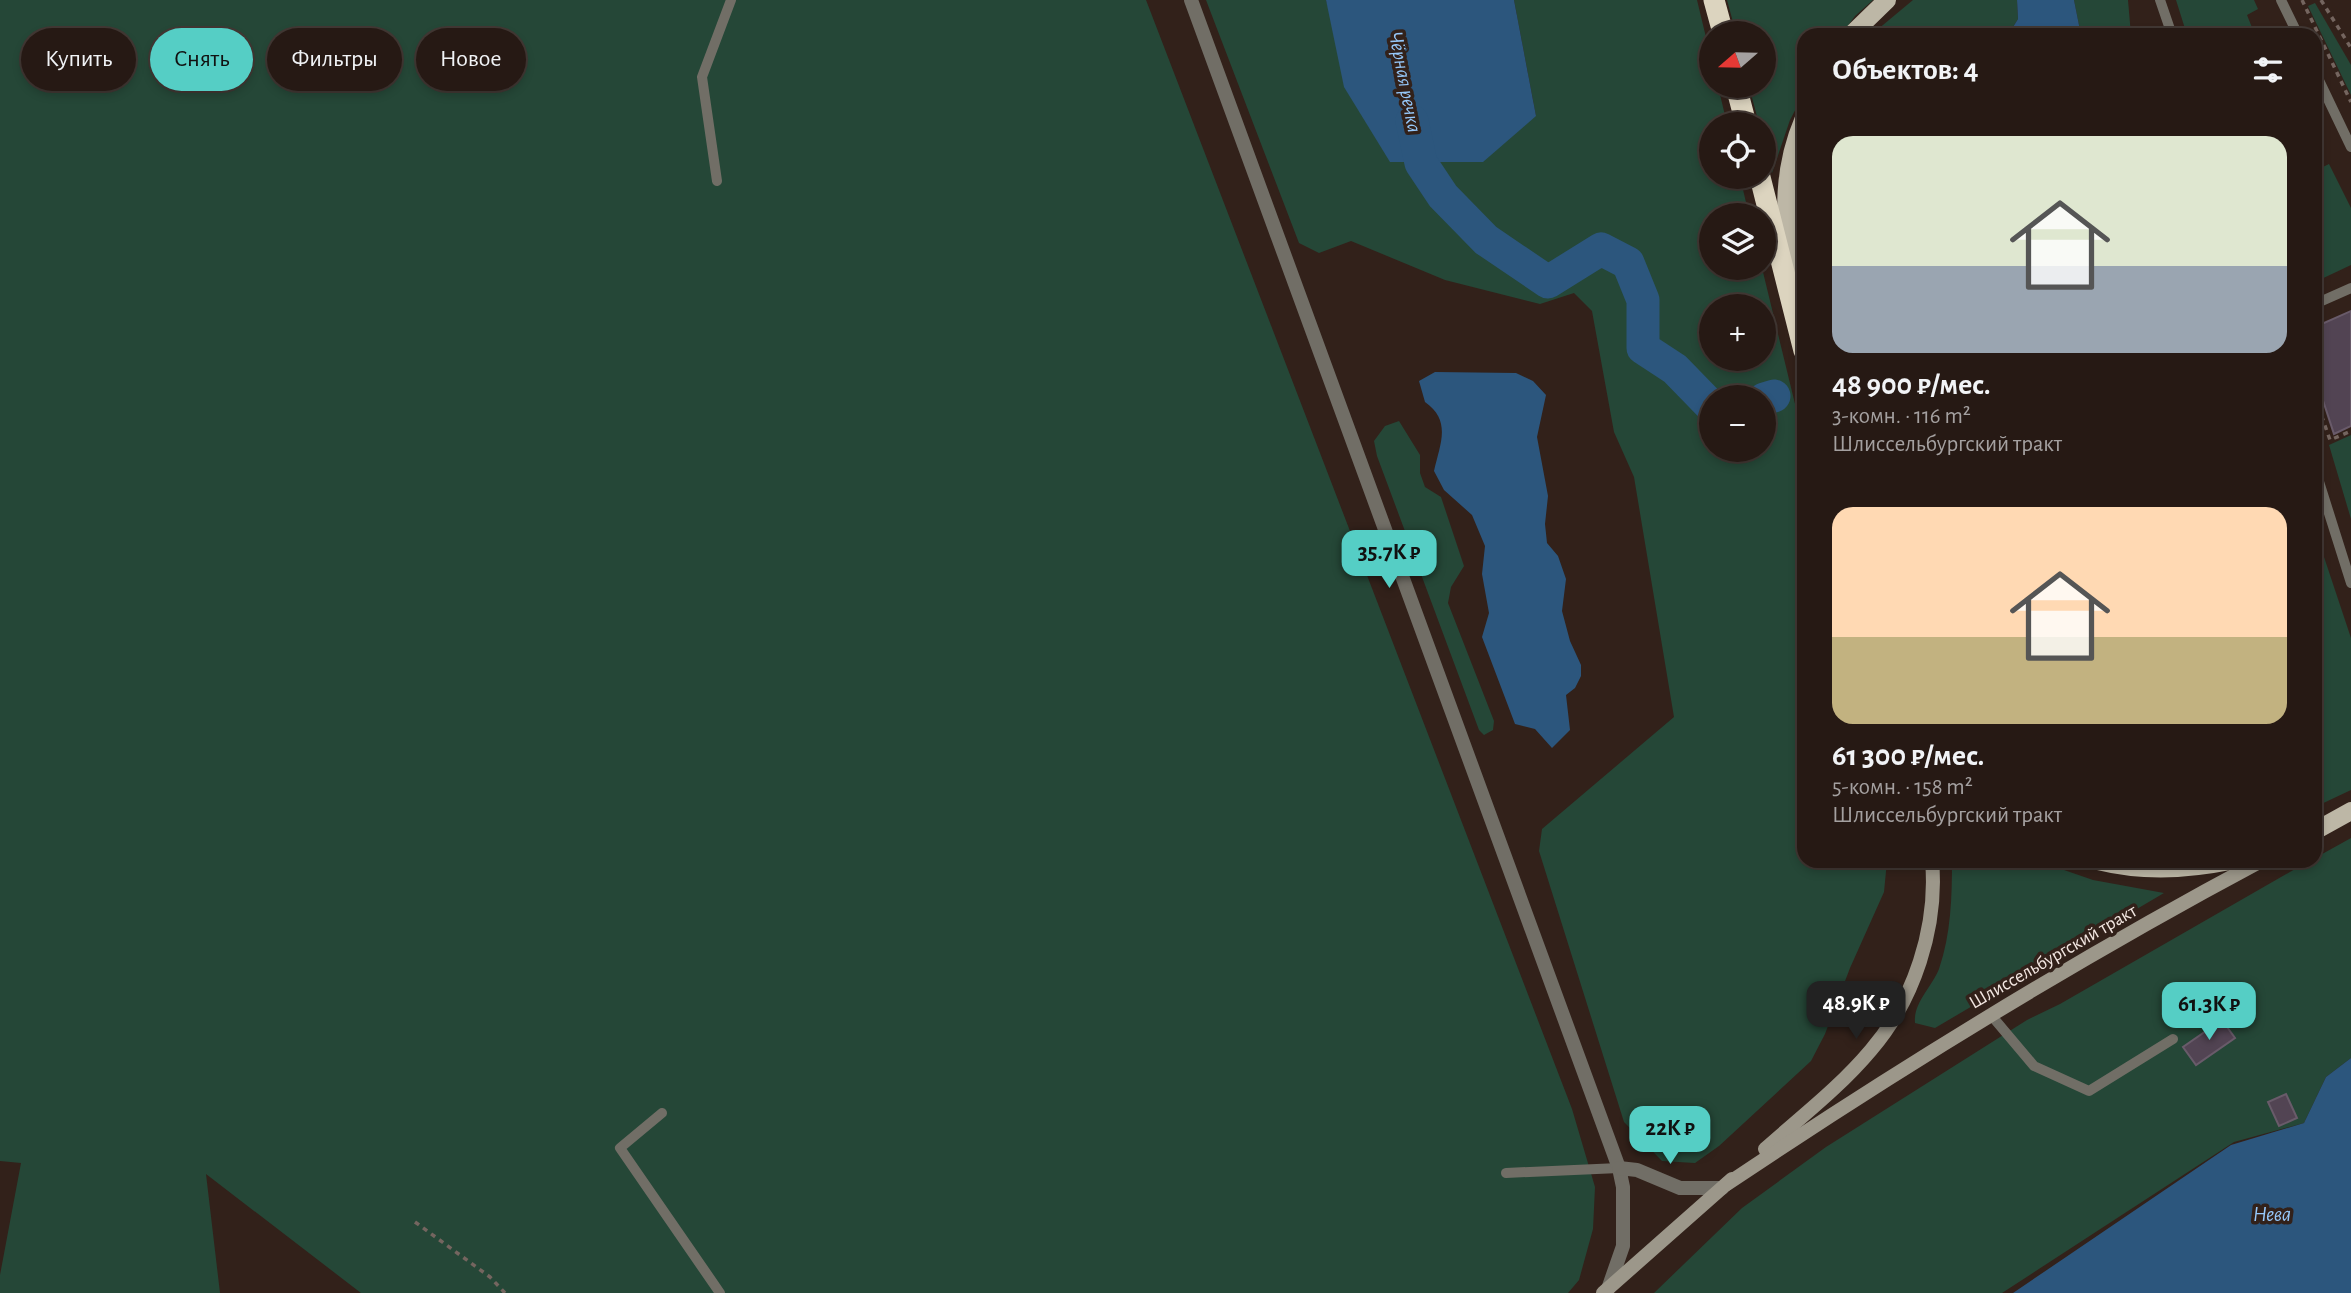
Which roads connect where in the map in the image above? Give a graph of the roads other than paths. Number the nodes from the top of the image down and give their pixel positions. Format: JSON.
{"nodes":[{"id":1,"x":731,"y":0,"type":"edge"},
{"id":2,"x":1191,"y":0,"type":"edge"},
{"id":3,"x":1714,"y":0,"type":"edge"},
{"id":4,"x":1886,"y":0,"type":"edge"},
{"id":5,"x":2160,"y":0,"type":"edge"},
{"id":6,"x":2281,"y":0,"type":"edge"},
{"id":7,"x":1720,"y":21,"type":"edge"},
{"id":8,"x":1858,"y":28,"type":"edge"},
{"id":9,"x":2170,"y":28,"type":"edge"},
{"id":10,"x":2295,"y":28,"type":"edge"},
{"id":11,"x":2322,"y":87,"type":"edge"},
{"id":12,"x":1797,"y":135,"type":"edge"},
{"id":13,"x":2351,"y":147,"type":"edge"},
{"id":14,"x":717,"y":181,"type":"dead end"},
{"id":15,"x":1763,"y":189,"type":"edge"},
{"id":16,"x":2351,"y":288,"type":"edge"},
{"id":17,"x":2322,"y":301,"type":"edge"},
{"id":18,"x":1797,"y":302,"type":"edge"},
{"id":19,"x":1797,"y":323,"type":"edge"},
{"id":20,"x":2322,"y":491,"type":"edge"},
{"id":21,"x":2351,"y":583,"type":"edge"},
{"id":22,"x":2351,"y":811,"type":"edge"},
{"id":23,"x":2322,"y":827,"type":"edge"},
{"id":24,"x":1932,"y":868,"type":"edge"},
{"id":25,"x":2143,"y":868,"type":"edge"},
{"id":26,"x":2164,"y":868,"type":"edge"},
{"id":27,"x":2249,"y":868,"type":"edge"},
{"id":28,"x":1991,"y":1015,"type":"junction"},
{"id":29,"x":2173,"y":1039,"type":"dead end"},
{"id":30,"x":662,"y":1113,"type":"dead end"},
{"id":31,"x":1619,"y":1168,"type":"junction"},
{"id":32,"x":1506,"y":1173,"type":"dead end"},
{"id":33,"x":1724,"y":1186,"type":"junction"},
{"id":34,"x":1606,"y":1291,"type":"edge"},
{"id":35,"x":720,"y":1293,"type":"edge"}],
"edges":[{"from":1,"to":14,"type":"lane"},
{"from":2,"to":31,"type":"street"},
{"from":3,"to":7,"type":"highway"},
{"from":4,"to":8,"type":"main road"},
{"from":5,"to":9,"type":"lane"},
{"from":6,"to":10,"type":"lane"},
{"from":11,"to":13,"type":"lane"},
{"from":12,"to":18,"type":"main road"},
{"from":15,"to":19,"type":"highway"},
{"from":16,"to":17,"type":"lane"},
{"from":20,"to":21,"type":"lane"},
{"from":22,"to":23,"type":"main road"},
{"from":24,"to":33,"type":"main road"},
{"from":25,"to":26,"type":"main road"},
{"from":27,"to":28,"type":"main road","name":"Шлиссельбургский тракт"},
{"from":28,"to":29,"type":"lane"},
{"from":28,"to":33,"type":"main road","name":"Шлиссельбургский тракт"},
{"from":30,"to":35,"type":"lane"},
{"from":31,"to":32,"type":"lane"},
{"from":31,"to":33,"type":"street"},
{"from":31,"to":34,"type":"street"},
{"from":33,"to":34,"type":"main road"}]}
